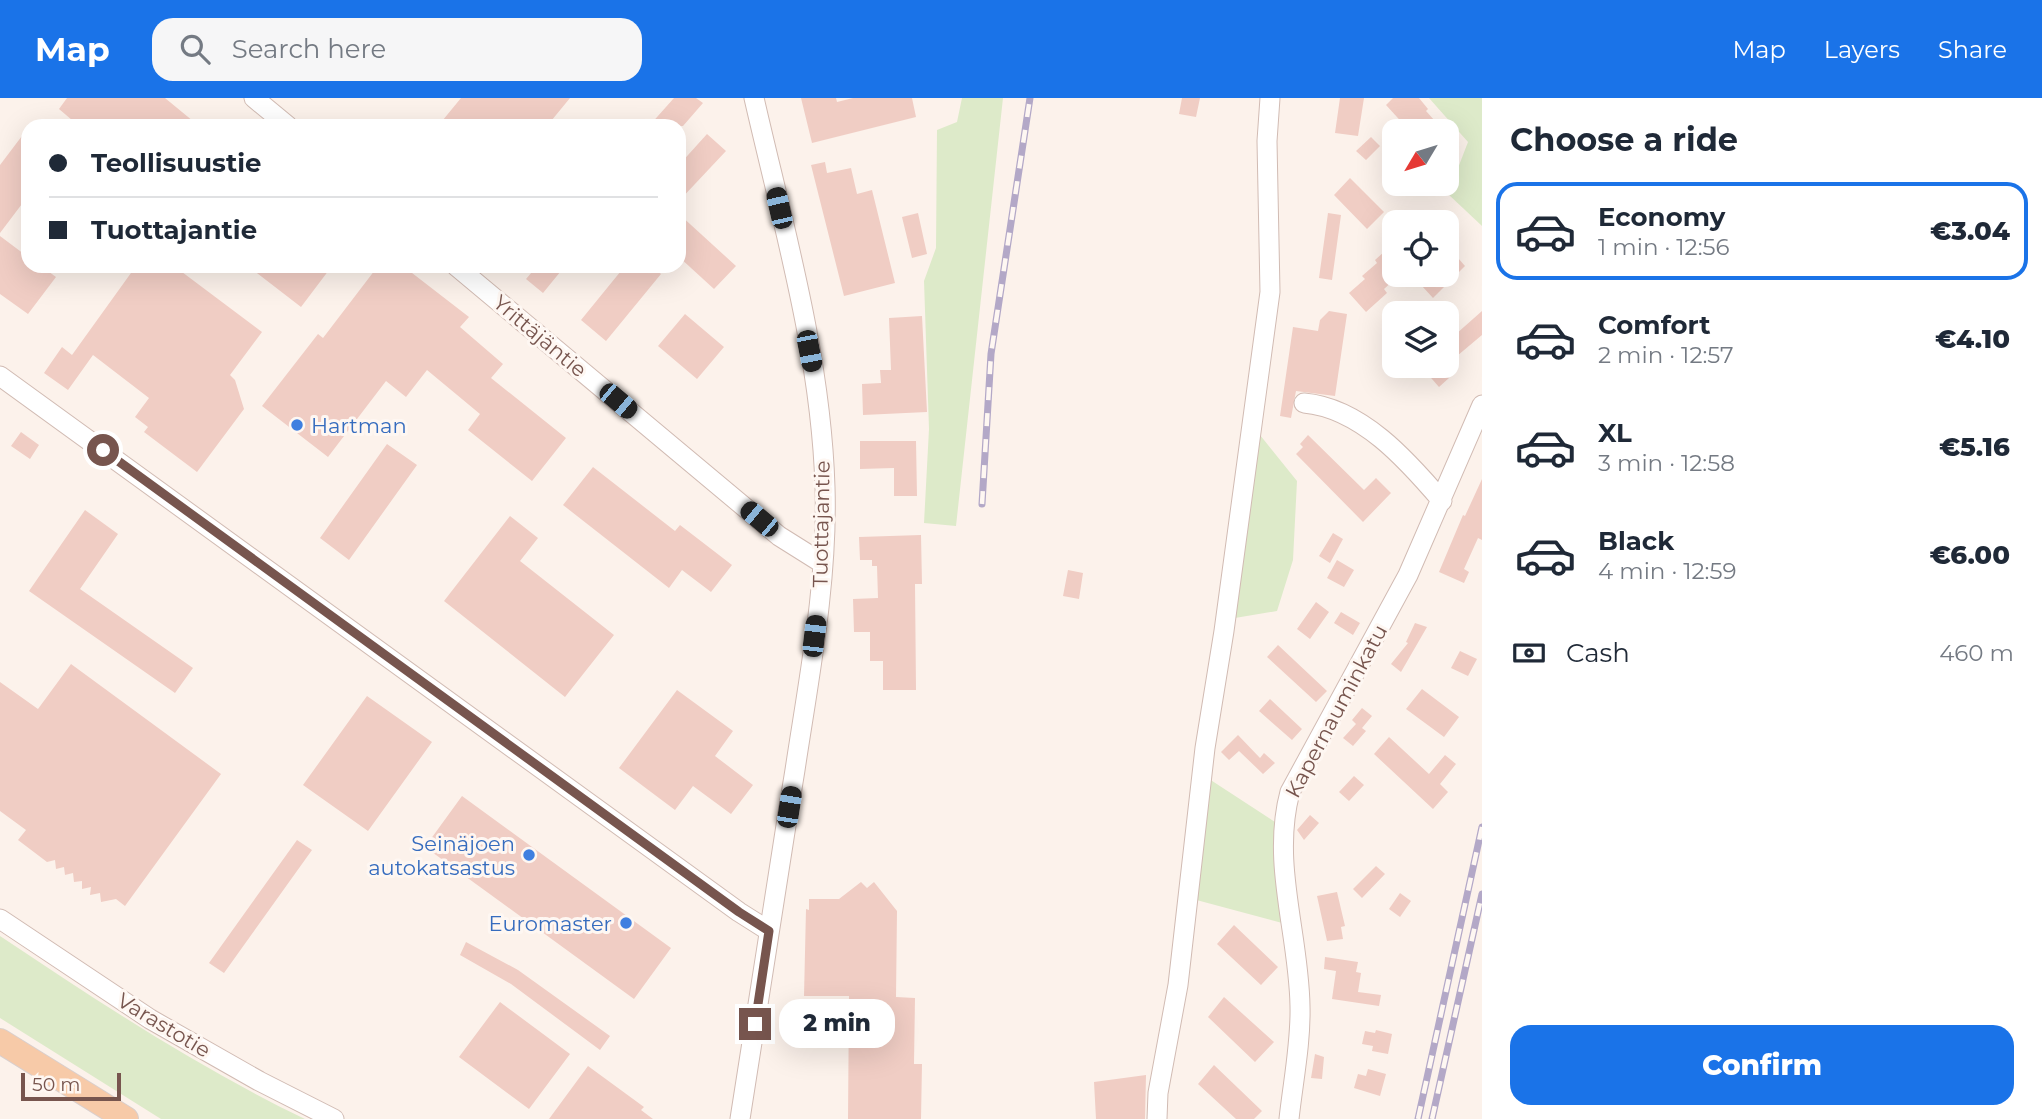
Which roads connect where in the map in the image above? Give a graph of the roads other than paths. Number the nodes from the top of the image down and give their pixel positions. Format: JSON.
{"nodes":[{"id":1,"x":254,"y":98,"type":"edge"},
{"id":2,"x":754,"y":98,"type":"edge"},
{"id":3,"x":1270,"y":98,"type":"edge"},
{"id":4,"x":280,"y":119,"type":"edge"},
{"id":5,"x":464,"y":273,"type":"edge"},
{"id":6,"x":0,"y":376,"type":"edge"},
{"id":7,"x":1304,"y":403,"type":"dead end"},
{"id":8,"x":1482,"y":405,"type":"edge"},
{"id":9,"x":1442,"y":501,"type":"junction"},
{"id":10,"x":822,"y":563,"type":"junction"},
{"id":11,"x":0,"y":919,"type":"edge"},
{"id":12,"x":769,"y":931,"type":"junction"},
{"id":13,"x":0,"y":1041,"type":"edge"},
{"id":14,"x":126,"y":1119,"type":"edge"},
{"id":15,"x":334,"y":1119,"type":"edge"},
{"id":16,"x":740,"y":1119,"type":"edge"},
{"id":17,"x":1157,"y":1119,"type":"edge"},
{"id":18,"x":1289,"y":1119,"type":"edge"}],
"edges":[{"from":1,"to":4,"type":"street"},
{"from":2,"to":10,"type":"street","name":"Tuottajantie"},
{"from":3,"to":17,"type":"street"},
{"from":5,"to":10,"type":"street","name":"Yrittäjäntie"},
{"from":6,"to":12,"type":"street"},
{"from":7,"to":9,"type":"street"},
{"from":8,"to":9,"type":"street","name":"Kapernauminkatu"},
{"from":9,"to":18,"type":"street","name":"Kapernauminkatu"},
{"from":10,"to":12,"type":"street","name":"Tuottajantie"},
{"from":11,"to":15,"type":"street","name":"Varastotie"},
{"from":12,"to":16,"type":"street","name":"Tuottajantie"},
{"from":13,"to":14,"type":"main road"}]}
